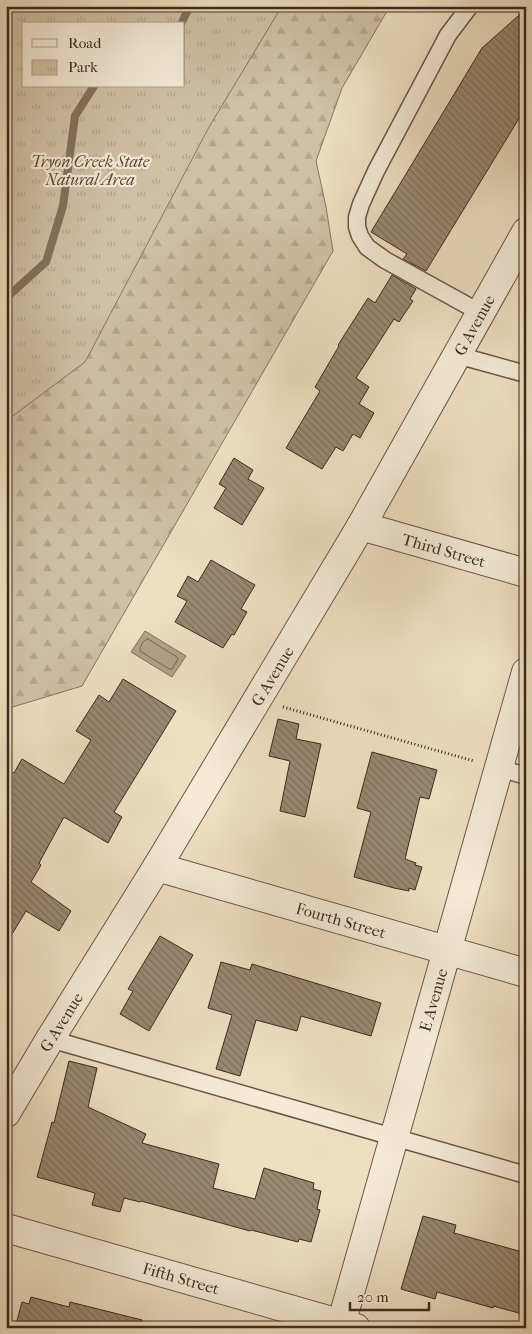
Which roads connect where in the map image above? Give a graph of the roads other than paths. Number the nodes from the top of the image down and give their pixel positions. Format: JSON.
{"nodes":[{"id":1,"x":470,"y":6,"type":"edge"},
{"id":2,"x":526,"y":232,"type":"edge"},
{"id":3,"x":480,"y":313,"type":"junction"},
{"id":4,"x":457,"y":355,"type":"junction"},
{"id":5,"x":526,"y":374,"type":"edge"},
{"id":6,"x":362,"y":526,"type":"junction"},
{"id":7,"x":526,"y":573,"type":"edge"},
{"id":8,"x":526,"y":672,"type":"edge"},
{"id":9,"x":499,"y":768,"type":"junction"},
{"id":10,"x":526,"y":776,"type":"edge"},
{"id":11,"x":157,"y":868,"type":"junction"},
{"id":12,"x":447,"y":950,"type":"junction"},
{"id":13,"x":526,"y":972,"type":"edge"},
{"id":14,"x":50,"y":1040,"type":"junction"},
{"id":15,"x":6,"y":1113,"type":"edge"},
{"id":16,"x":394,"y":1138,"type":"junction"},
{"id":17,"x":526,"y":1175,"type":"edge"},
{"id":18,"x":6,"y":1228,"type":"edge"},
{"id":19,"x":346,"y":1326,"type":"edge"}],
"edges":[{"from":1,"to":3,"type":"lane"},
{"from":2,"to":3,"type":"street","name":"G Avenue"},
{"from":3,"to":4,"type":"street","name":"G Avenue"},
{"from":4,"to":5,"type":"lane"},
{"from":4,"to":6,"type":"street","name":"G Avenue"},
{"from":6,"to":7,"type":"street","name":"Third Street"},
{"from":6,"to":11,"type":"street","name":"G Avenue"},
{"from":8,"to":9,"type":"street","name":"E Avenue"},
{"from":9,"to":10,"type":"lane"},
{"from":9,"to":12,"type":"street","name":"E Avenue"},
{"from":11,"to":12,"type":"street","name":"Fourth Street"},
{"from":11,"to":14,"type":"street","name":"G Avenue"},
{"from":12,"to":13,"type":"street","name":"Fourth Street"},
{"from":12,"to":16,"type":"street","name":"E Avenue"},
{"from":14,"to":15,"type":"street","name":"G Avenue"},
{"from":14,"to":16,"type":"lane"},
{"from":16,"to":17,"type":"lane"},
{"from":16,"to":19,"type":"street","name":"E Avenue"},
{"from":18,"to":19,"type":"street","name":"Fifth Street"}]}
